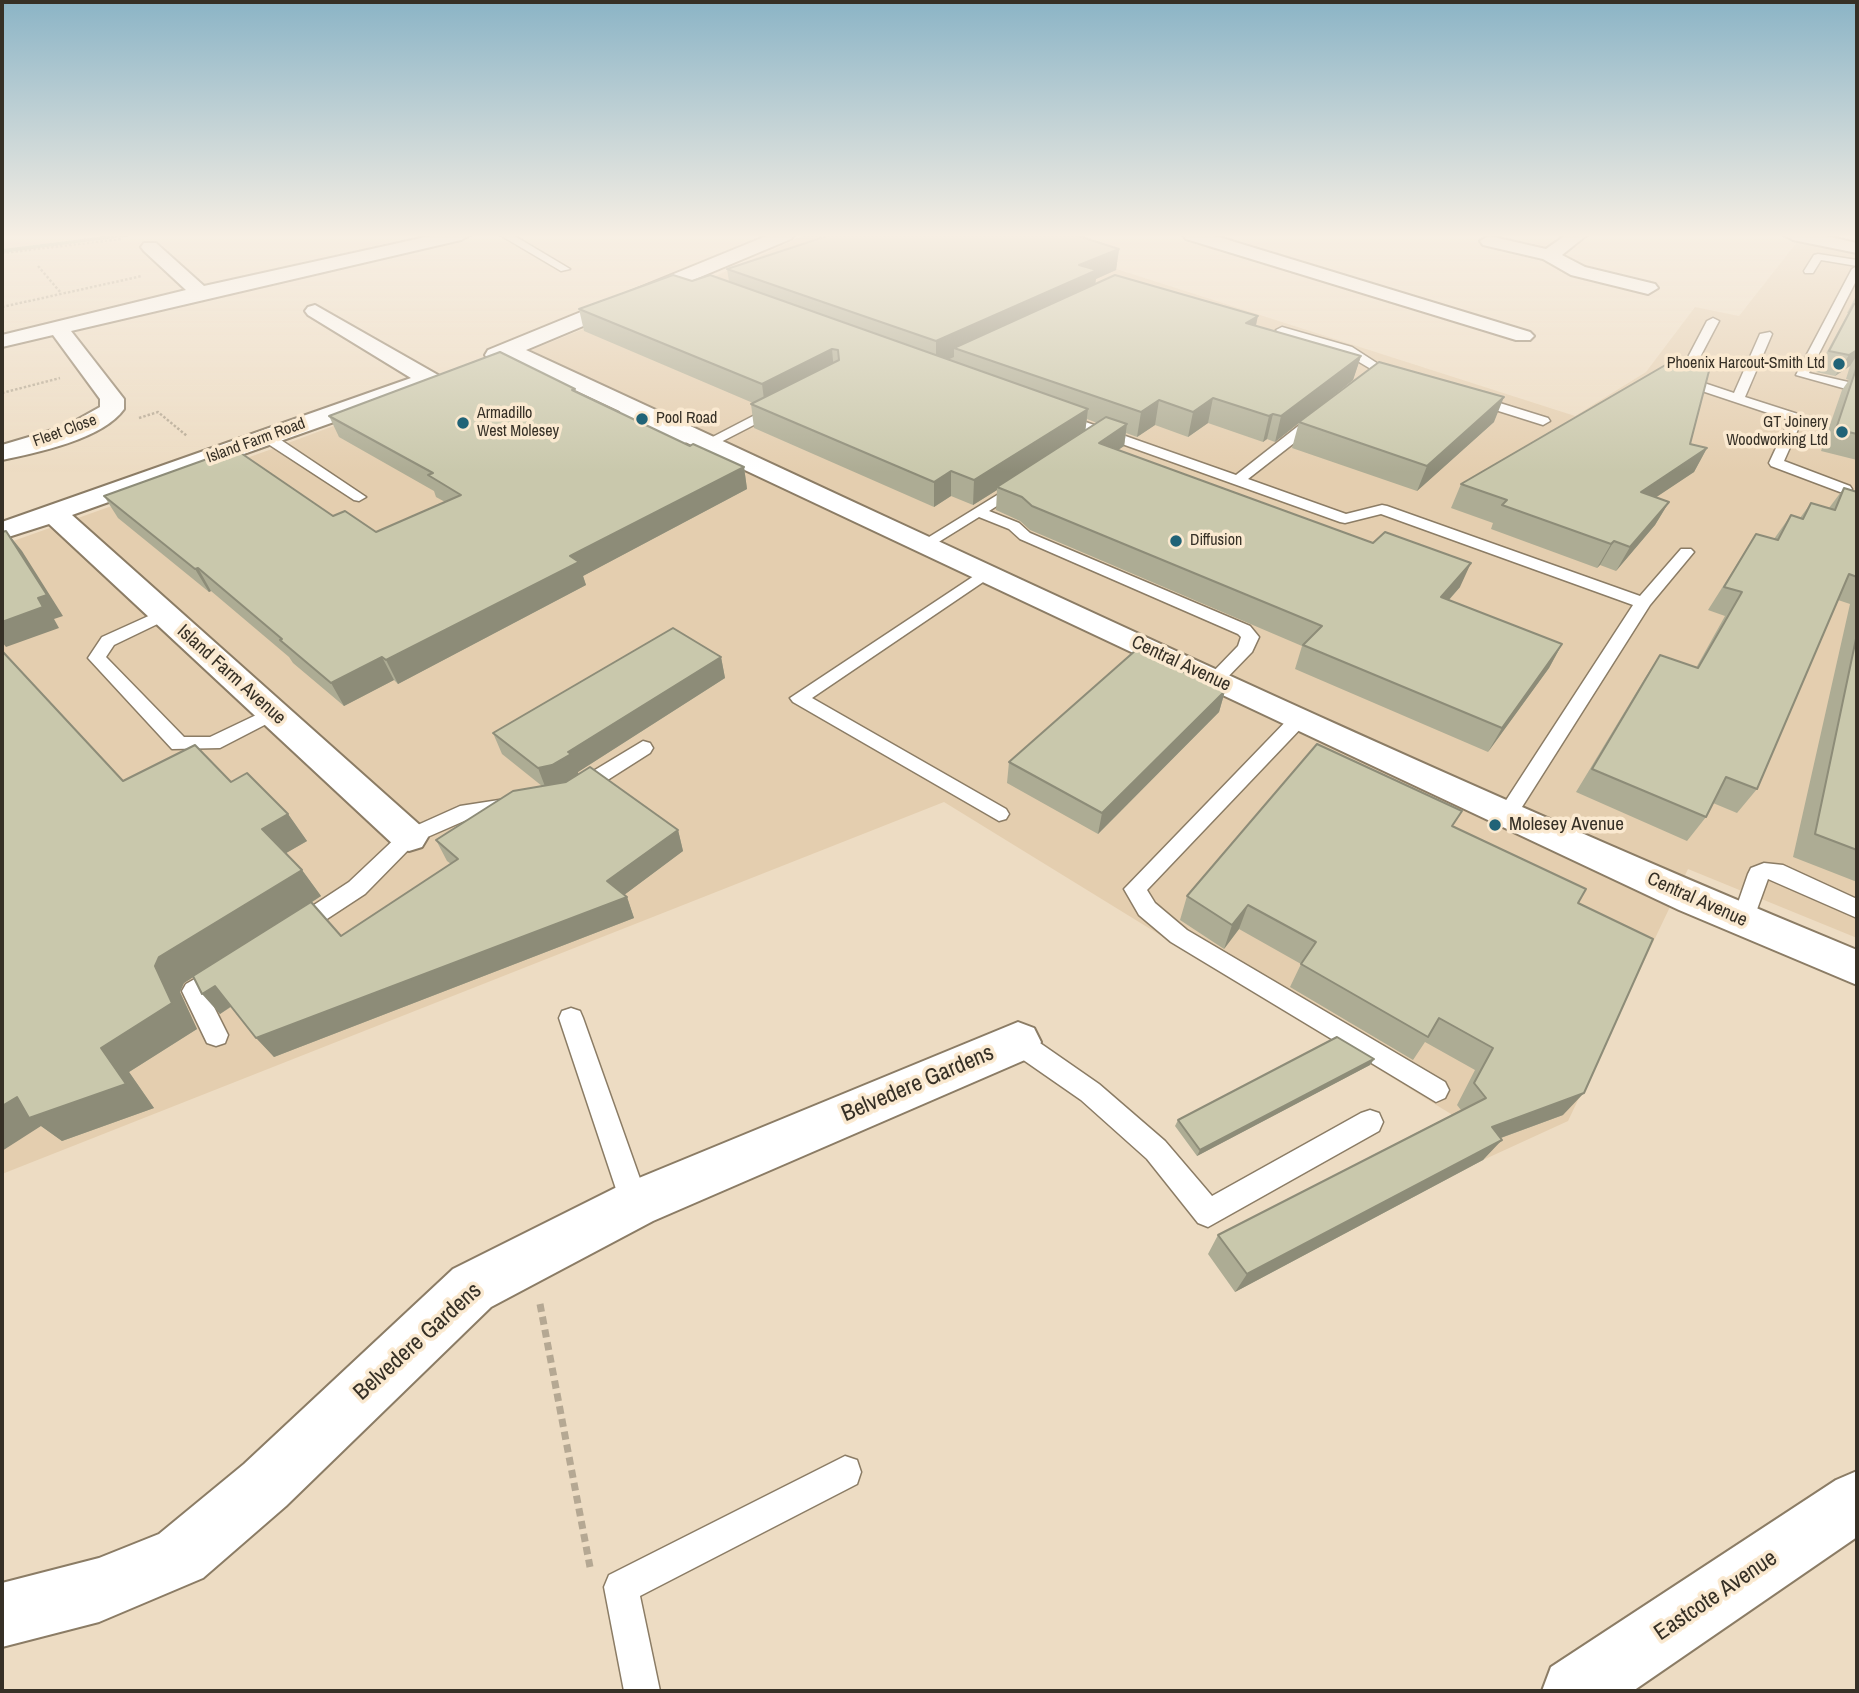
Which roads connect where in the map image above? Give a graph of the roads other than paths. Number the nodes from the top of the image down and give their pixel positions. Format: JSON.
{"nodes":[{"id":1,"x":115,"y":314,"type":"edge"},
{"id":2,"x":322,"y":314,"type":"edge"},
{"id":3,"x":608,"y":314,"type":"edge"},
{"id":4,"x":1451,"y":314,"type":"edge"},
{"id":5,"x":1840,"y":314,"type":"edge"},
{"id":6,"x":1713,"y":321,"type":"dead end"},
{"id":7,"x":58,"y":328,"type":"junction"},
{"id":8,"x":1282,"y":330,"type":"edge"},
{"id":9,"x":1766,"y":334,"type":"dead end"},
{"id":10,"x":1523,"y":336,"type":"dead end"},
{"id":11,"x":2,"y":341,"type":"edge"},
{"id":12,"x":510,"y":351,"type":"junction"},
{"id":13,"x":453,"y":371,"type":"junction"},
{"id":14,"x":1380,"y":374,"type":"edge"},
{"id":15,"x":1857,"y":388,"type":"edge"},
{"id":16,"x":1455,"y":393,"type":"edge"},
{"id":17,"x":1738,"y":398,"type":"junction"},
{"id":18,"x":789,"y":402,"type":"edge"},
{"id":19,"x":1325,"y":412,"type":"edge"},
{"id":20,"x":1049,"y":413,"type":"edge"},
{"id":21,"x":1543,"y":421,"type":"dead end"},
{"id":22,"x":267,"y":437,"type":"junction"},
{"id":23,"x":717,"y":448,"type":"junction"},
{"id":24,"x":2,"y":453,"type":"edge"},
{"id":25,"x":1034,"y":475,"type":"edge"},
{"id":26,"x":1238,"y":480,"type":"junction"},
{"id":27,"x":1851,"y":492,"type":"edge"},
{"id":28,"x":359,"y":497,"type":"dead end"},
{"id":29,"x":979,"y":512,"type":"junction"},
{"id":30,"x":53,"y":513,"type":"junction"},
{"id":31,"x":2,"y":531,"type":"edge"},
{"id":32,"x":924,"y":545,"type":"junction"},
{"id":33,"x":1686,"y":552,"type":"dead end"},
{"id":34,"x":986,"y":573,"type":"junction"},
{"id":35,"x":1643,"y":603,"type":"junction"},
{"id":36,"x":164,"y":614,"type":"junction"},
{"id":37,"x":1215,"y":680,"type":"junction"},
{"id":38,"x":273,"y":713,"type":"junction"},
{"id":39,"x":1299,"y":719,"type":"junction"},
{"id":40,"x":643,"y":748,"type":"dead end"},
{"id":41,"x":555,"y":798,"type":"edge"},
{"id":42,"x":533,"y":802,"type":"edge"},
{"id":43,"x":1508,"y":813,"type":"junction"},
{"id":44,"x":999,"y":814,"type":"dead end"},
{"id":45,"x":409,"y":836,"type":"junction"},
{"id":46,"x":1857,"y":909,"type":"edge"},
{"id":47,"x":1743,"y":920,"type":"junction"},
{"id":48,"x":275,"y":941,"type":"edge"},
{"id":49,"x":240,"y":962,"type":"edge"},
{"id":50,"x":1857,"y":968,"type":"edge"},
{"id":51,"x":571,"y":1018,"type":"dead end"},
{"id":52,"x":216,"y":1035,"type":"dead end"},
{"id":53,"x":1018,"y":1042,"type":"joint"},
{"id":54,"x":1436,"y":1090,"type":"dead end"},
{"id":55,"x":1370,"y":1122,"type":"dead end"},
{"id":56,"x":635,"y":1204,"type":"junction"},
{"id":57,"x":845,"y":1472,"type":"dead end"},
{"id":58,"x":1857,"y":1501,"type":"edge"},
{"id":59,"x":2,"y":1615,"type":"edge"},
{"id":60,"x":642,"y":1691,"type":"edge"},
{"id":61,"x":1575,"y":1691,"type":"edge"}],
"edges":[{"from":1,"to":7,"type":"street"},
{"from":2,"to":13,"type":"street"},
{"from":3,"to":12,"type":"street"},
{"from":4,"to":10,"type":"street"},
{"from":5,"to":15,"type":"lane"},
{"from":6,"to":17,"type":"lane"},
{"from":7,"to":11,"type":"street"},
{"from":7,"to":24,"type":"street","name":"Fleet Close"},
{"from":8,"to":14,"type":"lane"},
{"from":9,"to":17,"type":"lane"},
{"from":12,"to":13,"type":"street","name":"Island Farm Road"},
{"from":12,"to":23,"type":"street","name":"Central Avenue"},
{"from":13,"to":22,"type":"street","name":"Island Farm Road"},
{"from":16,"to":21,"type":"lane"},
{"from":17,"to":27,"type":"lane"},
{"from":18,"to":23,"type":"lane"},
{"from":19,"to":26,"type":"lane"},
{"from":20,"to":26,"type":"lane"},
{"from":22,"to":28,"type":"lane"},
{"from":22,"to":30,"type":"street","name":"Island Farm Road"},
{"from":23,"to":32,"type":"street","name":"Central Avenue"},
{"from":25,"to":29,"type":"lane"},
{"from":26,"to":35,"type":"lane"},
{"from":29,"to":32,"type":"lane"},
{"from":29,"to":37,"type":"lane"},
{"from":30,"to":31,"type":"street","name":"Island Farm Road"},
{"from":30,"to":36,"type":"street","name":"Island Farm Avenue"},
{"from":32,"to":34,"type":"street","name":"Central Avenue"},
{"from":33,"to":35,"type":"lane"},
{"from":34,"to":37,"type":"street","name":"Central Avenue"},
{"from":34,"to":44,"type":"lane"},
{"from":35,"to":43,"type":"lane"},
{"from":36,"to":38,"type":"street","name":"Island Farm Avenue"},
{"from":36,"to":38,"type":"lane"},
{"from":37,"to":39,"type":"street","name":"Central Avenue"},
{"from":38,"to":45,"type":"street","name":"Island Farm Avenue"},
{"from":39,"to":43,"type":"street","name":"Central Avenue"},
{"from":39,"to":54,"type":"lane"},
{"from":40,"to":41,"type":"lane"},
{"from":42,"to":45,"type":"lane"},
{"from":43,"to":47,"type":"street","name":"Central Avenue"},
{"from":45,"to":48,"type":"lane"},
{"from":46,"to":47,"type":"lane"},
{"from":47,"to":50,"type":"street","name":"Central Avenue"},
{"from":49,"to":52,"type":"lane"},
{"from":51,"to":56,"type":"lane"},
{"from":53,"to":55,"type":"lane"},
{"from":53,"to":56,"type":"street","name":"Belvedere Gardens"},
{"from":56,"to":59,"type":"street","name":"Belvedere Gardens"},
{"from":57,"to":60,"type":"lane"},
{"from":58,"to":61,"type":"street","name":"Eastcote Avenue"}]}
